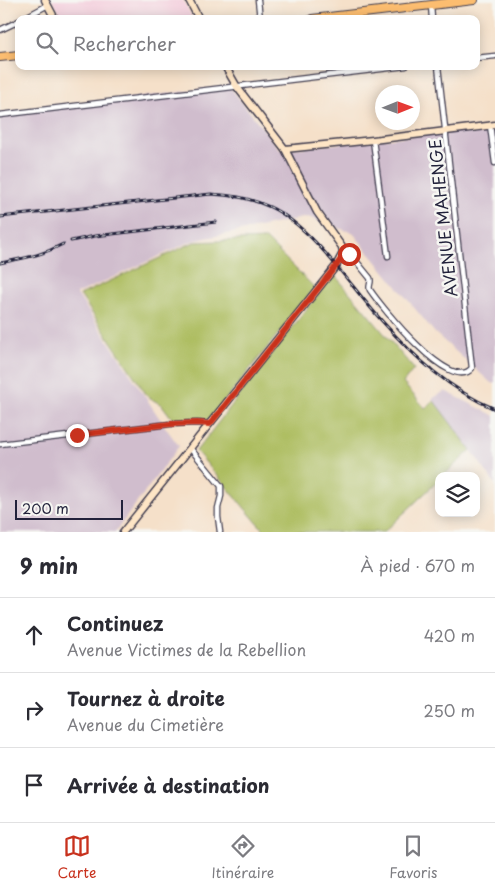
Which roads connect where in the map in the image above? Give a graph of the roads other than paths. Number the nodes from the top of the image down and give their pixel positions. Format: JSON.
{"nodes":[{"id":1,"x":189,"y":0,"type":"edge"},
{"id":2,"x":258,"y":0,"type":"edge"},
{"id":3,"x":474,"y":0,"type":"edge"},
{"id":4,"x":453,"y":1,"type":"edge"},
{"id":5,"x":46,"y":3,"type":"edge"},
{"id":6,"x":431,"y":5,"type":"junction"},
{"id":7,"x":28,"y":15,"type":"edge"},
{"id":8,"x":53,"y":15,"type":"edge"},
{"id":9,"x":197,"y":15,"type":"edge"},
{"id":10,"x":260,"y":15,"type":"edge"},
{"id":11,"x":346,"y":15,"type":"edge"},
{"id":12,"x":432,"y":15,"type":"edge"},
{"id":13,"x":15,"y":22,"type":"edge"},
{"id":14,"x":0,"y":30,"type":"edge"},
{"id":15,"x":15,"y":55,"type":"edge"},
{"id":16,"x":495,"y":56,"type":"edge"},
{"id":17,"x":0,"y":57,"type":"edge"},
{"id":18,"x":480,"y":58,"type":"edge"},
{"id":19,"x":227,"y":70,"type":"edge"},
{"id":20,"x":374,"y":70,"type":"edge"},
{"id":21,"x":438,"y":70,"type":"edge"},
{"id":22,"x":237,"y":87,"type":"junction"},
{"id":23,"x":0,"y":115,"type":"edge"},
{"id":24,"x":493,"y":125,"type":"edge"},
{"id":25,"x":445,"y":131,"type":"junction"},
{"id":26,"x":373,"y":140,"type":"junction"},
{"id":27,"x":285,"y":149,"type":"junction"},
{"id":28,"x":495,"y":163,"type":"edge"},
{"id":29,"x":344,"y":252,"type":"junction"},
{"id":30,"x":388,"y":256,"type":"dead end"},
{"id":31,"x":210,"y":424,"type":"junction"},
{"id":32,"x":0,"y":444,"type":"edge"},
{"id":33,"x":190,"y":448,"type":"junction"},
{"id":34,"x":123,"y":532,"type":"edge"},
{"id":35,"x":220,"y":532,"type":"edge"}],
"edges":[{"from":1,"to":9,"type":"street"},
{"from":2,"to":10,"type":"street"},
{"from":3,"to":4,"type":"highway"},
{"from":4,"to":6,"type":"highway"},
{"from":5,"to":7,"type":"street"},
{"from":5,"to":8,"type":"street"},
{"from":6,"to":11,"type":"highway"},
{"from":6,"to":12,"type":"street"},
{"from":13,"to":14,"type":"street"},
{"from":15,"to":17,"type":"highway"},
{"from":16,"to":18,"type":"street"},
{"from":19,"to":22,"type":"street"},
{"from":20,"to":22,"type":"street"},
{"from":21,"to":25,"type":"street","name":"AVENUE MAHENGE"},
{"from":22,"to":23,"type":"street"},
{"from":22,"to":27,"type":"street"},
{"from":24,"to":25,"type":"street"},
{"from":24,"to":28,"type":"street"},
{"from":25,"to":26,"type":"street"},
{"from":25,"to":29,"type":"street","name":"AVENUE MAHENGE"},
{"from":26,"to":27,"type":"street"},
{"from":26,"to":30,"type":"street"},
{"from":27,"to":29,"type":"street"},
{"from":29,"to":31,"type":"street"},
{"from":31,"to":32,"type":"street"},
{"from":31,"to":33,"type":"street"},
{"from":33,"to":34,"type":"street"},
{"from":33,"to":35,"type":"street"}]}
